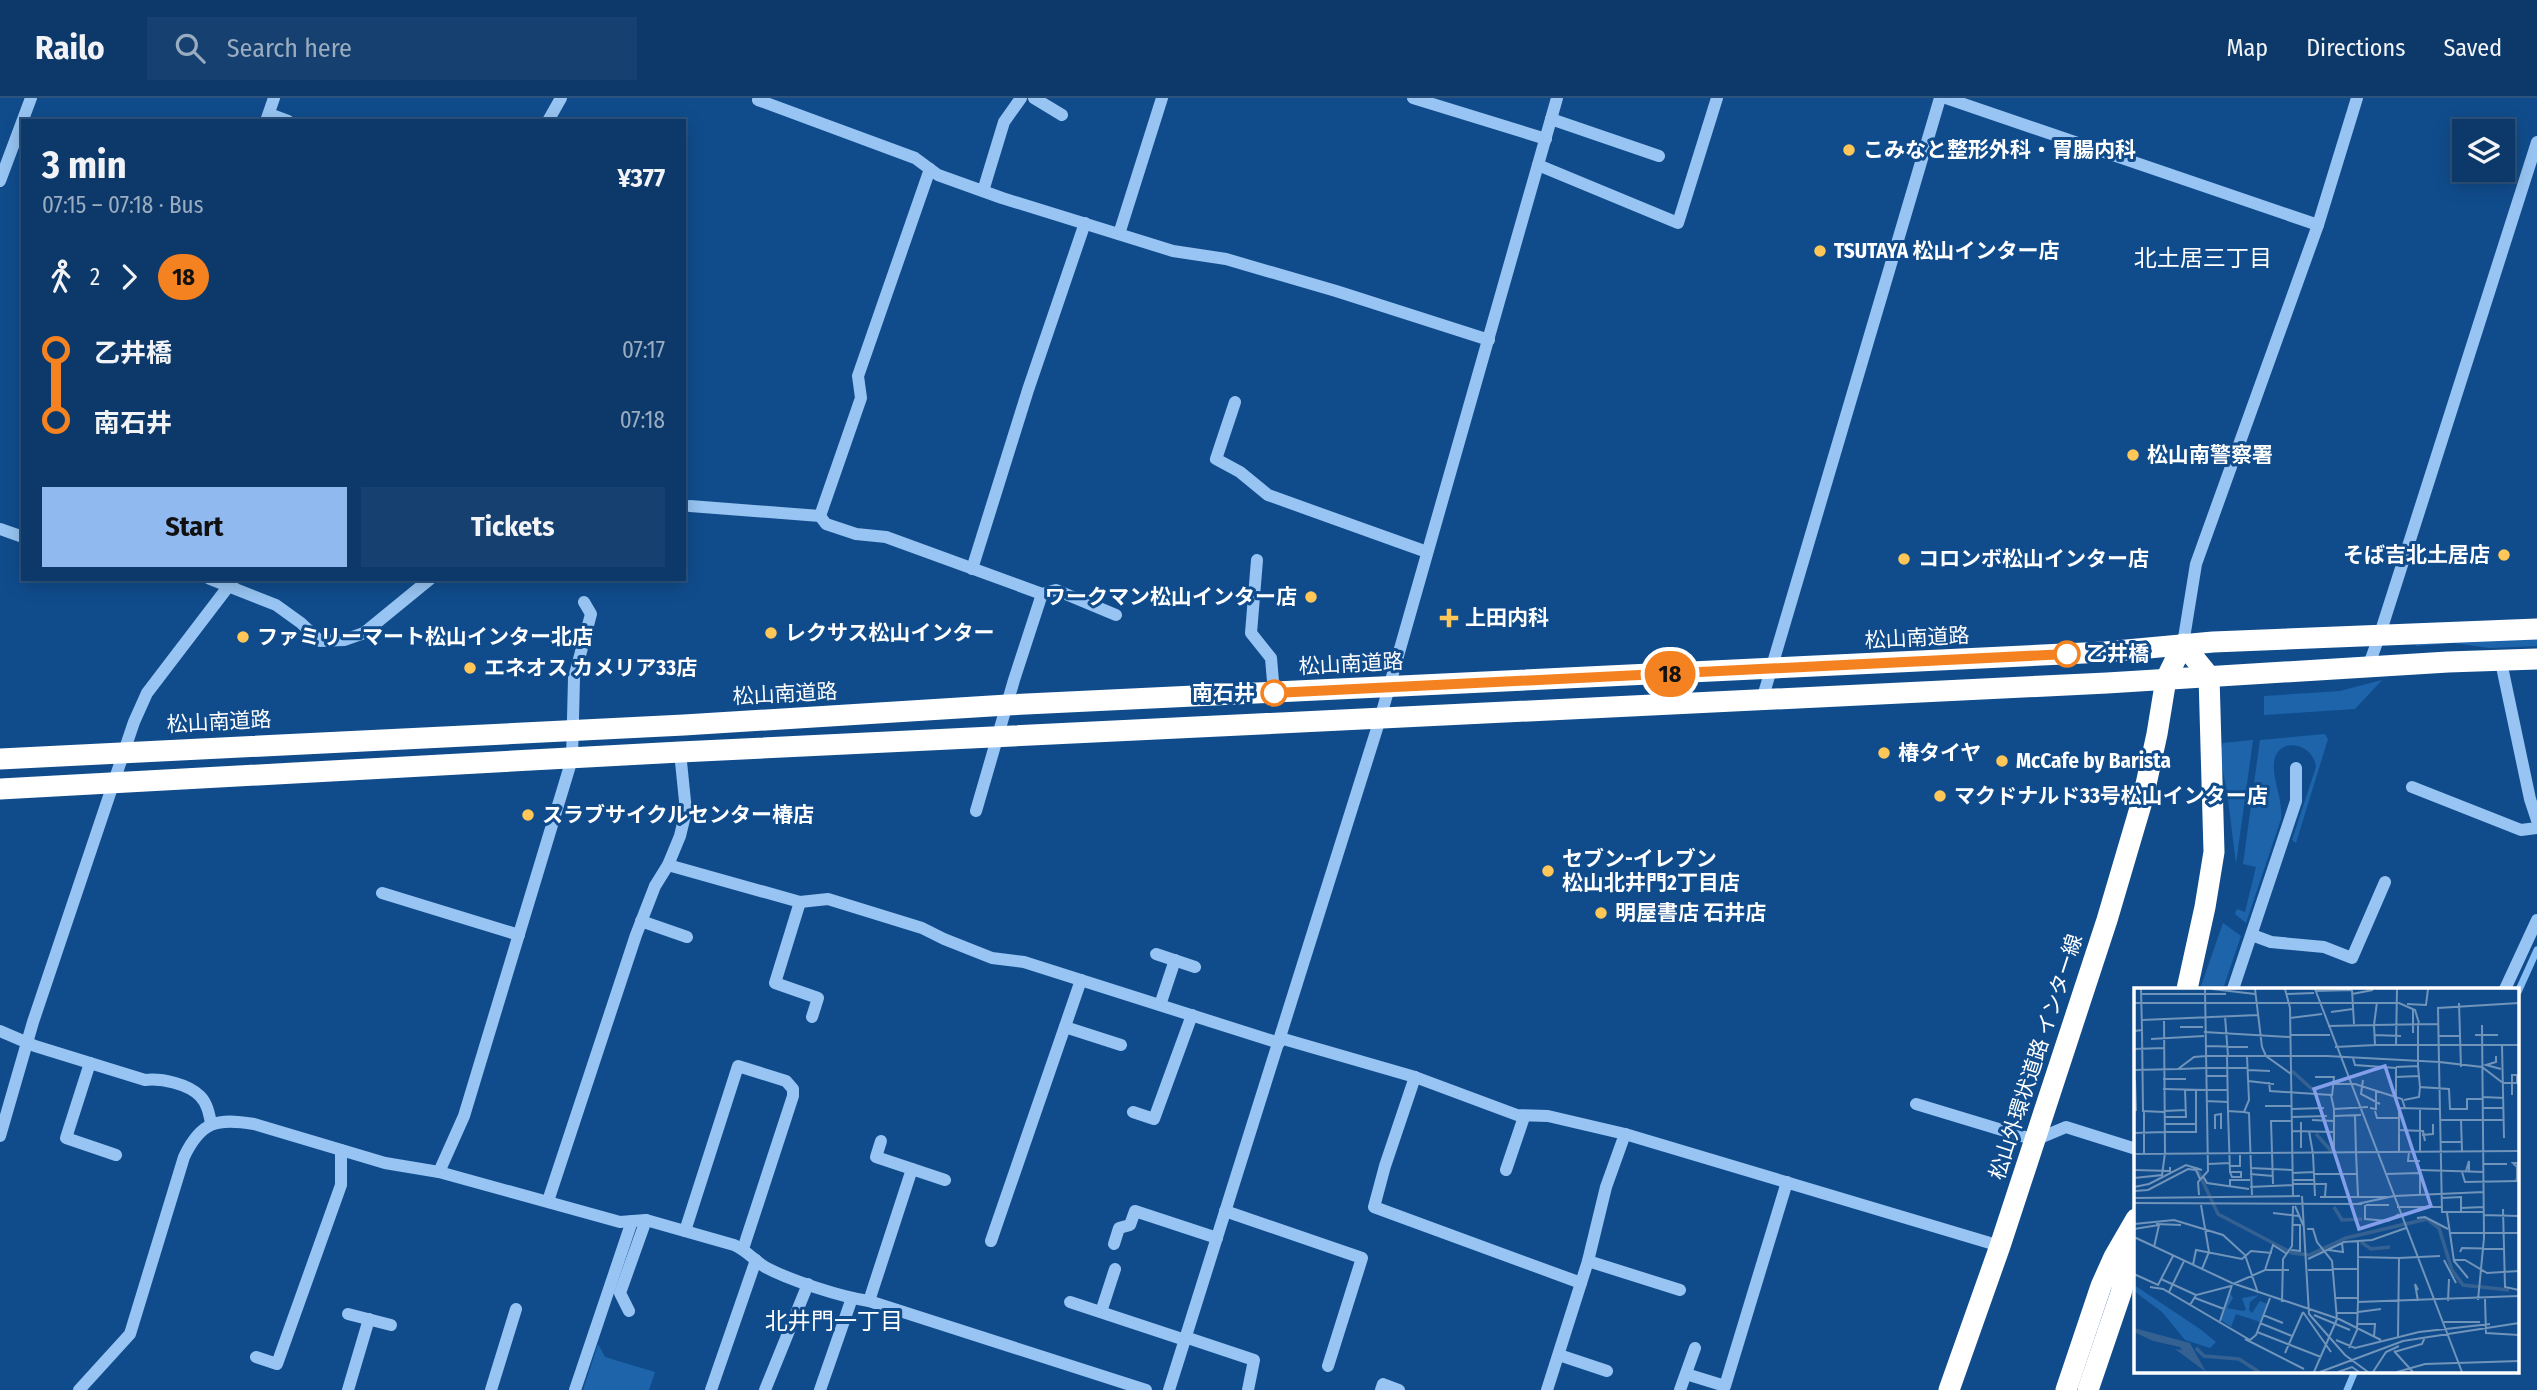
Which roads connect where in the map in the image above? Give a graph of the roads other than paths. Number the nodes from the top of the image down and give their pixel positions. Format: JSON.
{"nodes":[{"id":1,"x":31,"y":98,"type":"edge"},
{"id":2,"x":274,"y":98,"type":"edge"},
{"id":3,"x":561,"y":98,"type":"edge"},
{"id":4,"x":759,"y":98,"type":"edge"},
{"id":5,"x":1021,"y":98,"type":"edge"},
{"id":6,"x":1034,"y":98,"type":"edge"},
{"id":7,"x":1162,"y":98,"type":"edge"},
{"id":8,"x":1413,"y":98,"type":"edge"},
{"id":9,"x":1558,"y":98,"type":"edge"},
{"id":10,"x":1717,"y":98,"type":"edge"},
{"id":11,"x":1940,"y":98,"type":"edge"},
{"id":12,"x":1946,"y":98,"type":"edge"},
{"id":13,"x":2357,"y":98,"type":"edge"},
{"id":14,"x":1062,"y":115,"type":"dead end"},
{"id":15,"x":268,"y":117,"type":"edge"},
{"id":16,"x":23,"y":119,"type":"edge"},
{"id":17,"x":549,"y":119,"type":"edge"},
{"id":18,"x":1551,"y":120,"type":"junction"},
{"id":19,"x":21,"y":125,"type":"edge"},
{"id":20,"x":1546,"y":139,"type":"junction"},
{"id":21,"x":2537,"y":142,"type":"edge"},
{"id":22,"x":1659,"y":156,"type":"dead end"},
{"id":23,"x":1538,"y":166,"type":"junction"},
{"id":24,"x":930,"y":169,"type":"junction"},
{"id":25,"x":0,"y":181,"type":"edge"},
{"id":26,"x":983,"y":191,"type":"junction"},
{"id":27,"x":1085,"y":223,"type":"junction"},
{"id":28,"x":2318,"y":225,"type":"junction"},
{"id":29,"x":1119,"y":234,"type":"junction"},
{"id":30,"x":1489,"y":340,"type":"junction"},
{"id":31,"x":1235,"y":402,"type":"dead end"},
{"id":32,"x":690,"y":506,"type":"dead end"},
{"id":33,"x":820,"y":516,"type":"junction"},
{"id":34,"x":0,"y":528,"type":"edge"},
{"id":35,"x":21,"y":536,"type":"edge"},
{"id":36,"x":1427,"y":552,"type":"junction"},
{"id":37,"x":1257,"y":560,"type":"dead end"},
{"id":38,"x":972,"y":569,"type":"junction"},
{"id":39,"x":428,"y":581,"type":"edge"},
{"id":40,"x":231,"y":583,"type":"edge"},
{"id":41,"x":1042,"y":594,"type":"junction"},
{"id":42,"x":584,"y":602,"type":"dead end"},
{"id":43,"x":1116,"y":615,"type":"dead end"},
{"id":44,"x":2537,"y":629,"type":"edge"},
{"id":45,"x":2379,"y":637,"type":"junction"},
{"id":46,"x":2183,"y":644,"type":"junction"},
{"id":47,"x":2537,"y":659,"type":"edge"},
{"id":48,"x":2501,"y":662,"type":"junction"},
{"id":49,"x":2368,"y":667,"type":"junction"},
{"id":50,"x":1771,"y":670,"type":"junction"},
{"id":51,"x":2209,"y":676,"type":"junction"},
{"id":52,"x":2166,"y":679,"type":"junction"},
{"id":53,"x":1389,"y":687,"type":"junction"},
{"id":54,"x":1274,"y":693,"type":"junction"},
{"id":55,"x":1762,"y":700,"type":"junction"},
{"id":56,"x":1007,"y":705,"type":"junction"},
{"id":57,"x":1380,"y":719,"type":"junction"},
{"id":58,"x":573,"y":729,"type":"junction"},
{"id":59,"x":998,"y":738,"type":"junction"},
{"id":60,"x":124,"y":752,"type":"junction"},
{"id":61,"x":680,"y":752,"type":"junction"},
{"id":62,"x":572,"y":759,"type":"junction"},
{"id":63,"x":0,"y":760,"type":"edge"},
{"id":64,"x":2296,"y":768,"type":"dead end"},
{"id":65,"x":112,"y":784,"type":"junction"},
{"id":66,"x":2412,"y":787,"type":"dead end"},
{"id":67,"x":0,"y":789,"type":"edge"},
{"id":68,"x":976,"y":811,"type":"dead end"},
{"id":69,"x":2537,"y":820,"type":"edge"},
{"id":70,"x":2537,"y":828,"type":"edge"},
{"id":71,"x":668,"y":866,"type":"junction"},
{"id":72,"x":2385,"y":882,"type":"dead end"},
{"id":73,"x":382,"y":893,"type":"dead end"},
{"id":74,"x":800,"y":902,"type":"junction"},
{"id":75,"x":2537,"y":920,"type":"edge"},
{"id":76,"x":641,"y":921,"type":"junction"},
{"id":77,"x":519,"y":935,"type":"junction"},
{"id":78,"x":2252,"y":935,"type":"junction"},
{"id":79,"x":687,"y":937,"type":"dead end"},
{"id":80,"x":1156,"y":954,"type":"dead end"},
{"id":81,"x":1175,"y":960,"type":"junction"},
{"id":82,"x":1195,"y":967,"type":"dead end"},
{"id":83,"x":1081,"y":980,"type":"junction"},
{"id":84,"x":2188,"y":988,"type":"edge"},
{"id":85,"x":2233,"y":988,"type":"edge"},
{"id":86,"x":2505,"y":988,"type":"edge"},
{"id":87,"x":1160,"y":1005,"type":"junction"},
{"id":88,"x":1192,"y":1015,"type":"junction"},
{"id":89,"x":812,"y":1017,"type":"dead end"},
{"id":90,"x":1065,"y":1027,"type":"junction"},
{"id":91,"x":0,"y":1031,"type":"edge"},
{"id":92,"x":1279,"y":1041,"type":"junction"},
{"id":93,"x":27,"y":1042,"type":"junction"},
{"id":94,"x":1121,"y":1045,"type":"dead end"},
{"id":95,"x":90,"y":1063,"type":"junction"},
{"id":96,"x":1415,"y":1077,"type":"junction"},
{"id":97,"x":1916,"y":1104,"type":"dead end"},
{"id":98,"x":1133,"y":1112,"type":"dead end"},
{"id":99,"x":1524,"y":1117,"type":"junction"},
{"id":100,"x":211,"y":1123,"type":"junction"},
{"id":101,"x":1625,"y":1134,"type":"junction"},
{"id":102,"x":0,"y":1136,"type":"edge"},
{"id":103,"x":2035,"y":1140,"type":"junction"},
{"id":104,"x":881,"y":1141,"type":"dead end"},
{"id":105,"x":2134,"y":1148,"type":"edge"},
{"id":106,"x":341,"y":1150,"type":"junction"},
{"id":107,"x":116,"y":1156,"type":"dead end"},
{"id":108,"x":912,"y":1169,"type":"junction"},
{"id":109,"x":1506,"y":1170,"type":"dead end"},
{"id":110,"x":439,"y":1172,"type":"junction"},
{"id":111,"x":944,"y":1180,"type":"dead end"},
{"id":112,"x":1787,"y":1182,"type":"junction"},
{"id":113,"x":548,"y":1201,"type":"junction"},
{"id":114,"x":1225,"y":1211,"type":"junction"},
{"id":115,"x":646,"y":1220,"type":"junction"},
{"id":116,"x":632,"y":1221,"type":"junction"},
{"id":117,"x":2134,"y":1222,"type":"edge"},
{"id":118,"x":685,"y":1231,"type":"junction"},
{"id":119,"x":1217,"y":1238,"type":"junction"},
{"id":120,"x":991,"y":1241,"type":"dead end"},
{"id":121,"x":1114,"y":1244,"type":"dead end"},
{"id":122,"x":2134,"y":1244,"type":"edge"},
{"id":123,"x":2000,"y":1246,"type":"junction"},
{"id":124,"x":743,"y":1248,"type":"junction"},
{"id":125,"x":755,"y":1260,"type":"junction"},
{"id":126,"x":1588,"y":1261,"type":"junction"},
{"id":127,"x":1115,"y":1269,"type":"dead end"},
{"id":128,"x":1581,"y":1283,"type":"junction"},
{"id":129,"x":808,"y":1284,"type":"junction"},
{"id":130,"x":1680,"y":1290,"type":"dead end"},
{"id":131,"x":852,"y":1298,"type":"junction"},
{"id":132,"x":869,"y":1301,"type":"junction"},
{"id":133,"x":1070,"y":1302,"type":"dead end"},
{"id":134,"x":516,"y":1310,"type":"dead end"},
{"id":135,"x":629,"y":1311,"type":"dead end"},
{"id":136,"x":1101,"y":1312,"type":"junction"},
{"id":137,"x":348,"y":1314,"type":"dead end"},
{"id":138,"x":369,"y":1319,"type":"junction"},
{"id":139,"x":391,"y":1325,"type":"dead end"},
{"id":140,"x":1185,"y":1339,"type":"junction"},
{"id":141,"x":1695,"y":1348,"type":"dead end"},
{"id":142,"x":1559,"y":1355,"type":"junction"},
{"id":143,"x":256,"y":1357,"type":"dead end"},
{"id":144,"x":1328,"y":1366,"type":"dead end"},
{"id":145,"x":1607,"y":1371,"type":"dead end"},
{"id":146,"x":1686,"y":1374,"type":"junction"},
{"id":147,"x":79,"y":1390,"type":"edge"},
{"id":148,"x":348,"y":1390,"type":"edge"},
{"id":149,"x":491,"y":1390,"type":"edge"},
{"id":150,"x":575,"y":1390,"type":"edge"},
{"id":151,"x":711,"y":1390,"type":"edge"},
{"id":152,"x":765,"y":1390,"type":"edge"},
{"id":153,"x":820,"y":1390,"type":"edge"},
{"id":154,"x":1146,"y":1390,"type":"edge"},
{"id":155,"x":1169,"y":1390,"type":"edge"},
{"id":156,"x":1248,"y":1390,"type":"edge"},
{"id":157,"x":1381,"y":1390,"type":"edge"},
{"id":158,"x":1399,"y":1390,"type":"edge"},
{"id":159,"x":1547,"y":1390,"type":"edge"},
{"id":160,"x":1680,"y":1390,"type":"edge"},
{"id":161,"x":1949,"y":1390,"type":"edge"},
{"id":162,"x":2066,"y":1390,"type":"edge"},
{"id":163,"x":2088,"y":1390,"type":"edge"}],
"edges":[{"from":1,"to":16,"type":"street"},
{"from":2,"to":15,"type":"street"},
{"from":3,"to":17,"type":"street"},
{"from":4,"to":24,"type":"street"},
{"from":5,"to":26,"type":"street"},
{"from":6,"to":14,"type":"street"},
{"from":7,"to":29,"type":"street"},
{"from":8,"to":20,"type":"street"},
{"from":9,"to":18,"type":"street"},
{"from":10,"to":23,"type":"street"},
{"from":11,"to":50,"type":"street"},
{"from":12,"to":28,"type":"street"},
{"from":13,"to":28,"type":"street"},
{"from":18,"to":20,"type":"street"},
{"from":18,"to":22,"type":"street"},
{"from":19,"to":25,"type":"street"},
{"from":20,"to":23,"type":"street"},
{"from":21,"to":45,"type":"street"},
{"from":23,"to":30,"type":"street"},
{"from":24,"to":26,"type":"street"},
{"from":24,"to":33,"type":"street"},
{"from":26,"to":27,"type":"street"},
{"from":27,"to":29,"type":"street"},
{"from":27,"to":38,"type":"street"},
{"from":28,"to":46,"type":"street"},
{"from":29,"to":30,"type":"street"},
{"from":30,"to":36,"type":"street"},
{"from":31,"to":36,"type":"street"},
{"from":32,"to":33,"type":"street"},
{"from":33,"to":38,"type":"street"},
{"from":34,"to":35,"type":"street"},
{"from":36,"to":53,"type":"street"},
{"from":37,"to":54,"type":"street"},
{"from":38,"to":41,"type":"street"},
{"from":39,"to":40,"type":"street"},
{"from":40,"to":60,"type":"street"},
{"from":41,"to":43,"type":"street"},
{"from":41,"to":56,"type":"street"},
{"from":42,"to":58,"type":"street"},
{"from":44,"to":45,"type":"highway","name":"松山南道路"},
{"from":45,"to":46,"type":"highway","name":"松山南道路"},
{"from":45,"to":49,"type":"street"},
{"from":46,"to":50,"type":"highway","name":"松山南道路"},
{"from":46,"to":51,"type":"highway"},
{"from":46,"to":52,"type":"highway","name":"松山外環状道路 インター線"},
{"from":47,"to":48,"type":"highway"},
{"from":48,"to":49,"type":"highway"},
{"from":48,"to":69,"type":"street"},
{"from":49,"to":51,"type":"highway"},
{"from":50,"to":53,"type":"highway","name":"松山南道路"},
{"from":50,"to":55,"type":"street"},
{"from":51,"to":52,"type":"highway"},
{"from":51,"to":84,"type":"highway"},
{"from":52,"to":55,"type":"highway"},
{"from":52,"to":103,"type":"highway","name":"松山外環状道路 インター線"},
{"from":53,"to":54,"type":"highway","name":"松山南道路"},
{"from":53,"to":57,"type":"street"},
{"from":54,"to":56,"type":"highway","name":"松山南道路"},
{"from":55,"to":57,"type":"highway"},
{"from":56,"to":58,"type":"highway","name":"松山南道路"},
{"from":56,"to":59,"type":"street"},
{"from":57,"to":59,"type":"highway"},
{"from":57,"to":92,"type":"street"},
{"from":58,"to":60,"type":"highway","name":"松山南道路"},
{"from":58,"to":62,"type":"street"},
{"from":59,"to":61,"type":"highway"},
{"from":59,"to":68,"type":"street"},
{"from":60,"to":63,"type":"highway","name":"松山南道路"},
{"from":60,"to":65,"type":"street"},
{"from":61,"to":62,"type":"highway"},
{"from":61,"to":71,"type":"street"},
{"from":62,"to":65,"type":"highway"},
{"from":62,"to":77,"type":"street"},
{"from":64,"to":78,"type":"street"},
{"from":65,"to":67,"type":"highway"},
{"from":65,"to":93,"type":"street"},
{"from":66,"to":70,"type":"street"},
{"from":71,"to":74,"type":"street"},
{"from":71,"to":76,"type":"street"},
{"from":72,"to":78,"type":"street"},
{"from":73,"to":77,"type":"street"},
{"from":74,"to":83,"type":"street"},
{"from":74,"to":89,"type":"street"},
{"from":75,"to":86,"type":"street"},
{"from":76,"to":79,"type":"street"},
{"from":76,"to":113,"type":"street"},
{"from":77,"to":110,"type":"street"},
{"from":78,"to":85,"type":"street"},
{"from":80,"to":81,"type":"street"},
{"from":81,"to":82,"type":"street"},
{"from":81,"to":87,"type":"street"},
{"from":83,"to":87,"type":"street"},
{"from":83,"to":90,"type":"street"},
{"from":87,"to":88,"type":"street"},
{"from":88,"to":92,"type":"street"},
{"from":88,"to":98,"type":"street"},
{"from":90,"to":94,"type":"street"},
{"from":90,"to":120,"type":"street"},
{"from":91,"to":93,"type":"street"},
{"from":92,"to":96,"type":"street"},
{"from":92,"to":114,"type":"street"},
{"from":93,"to":95,"type":"street"},
{"from":93,"to":102,"type":"street"},
{"from":95,"to":100,"type":"street"},
{"from":95,"to":107,"type":"street"},
{"from":96,"to":99,"type":"street"},
{"from":96,"to":128,"type":"street"},
{"from":97,"to":103,"type":"street"},
{"from":99,"to":101,"type":"street"},
{"from":99,"to":109,"type":"street"},
{"from":100,"to":106,"type":"street"},
{"from":100,"to":147,"type":"street"},
{"from":101,"to":112,"type":"street"},
{"from":101,"to":126,"type":"street"},
{"from":103,"to":105,"type":"street"},
{"from":103,"to":123,"type":"highway","name":"松山外環状道路 インター線"},
{"from":104,"to":108,"type":"street"},
{"from":106,"to":110,"type":"street"},
{"from":106,"to":143,"type":"street"},
{"from":108,"to":111,"type":"street"},
{"from":108,"to":132,"type":"street"},
{"from":110,"to":113,"type":"street"},
{"from":112,"to":123,"type":"street"},
{"from":112,"to":146,"type":"street"},
{"from":113,"to":116,"type":"street"},
{"from":114,"to":119,"type":"street"},
{"from":114,"to":144,"type":"street"},
{"from":115,"to":116,"type":"street"},
{"from":115,"to":118,"type":"street"},
{"from":115,"to":135,"type":"street"},
{"from":116,"to":150,"type":"street"},
{"from":117,"to":162,"type":"highway"},
{"from":118,"to":124,"type":"street"},
{"from":118,"to":124,"type":"street"},
{"from":119,"to":121,"type":"street"},
{"from":119,"to":140,"type":"street"},
{"from":122,"to":163,"type":"highway"},
{"from":123,"to":161,"type":"highway","name":"松山外環状道路 インター線"},
{"from":124,"to":125,"type":"street"},
{"from":125,"to":129,"type":"street"},
{"from":125,"to":151,"type":"street"},
{"from":126,"to":128,"type":"street"},
{"from":126,"to":130,"type":"street"},
{"from":127,"to":136,"type":"street"},
{"from":128,"to":142,"type":"street"},
{"from":129,"to":131,"type":"street"},
{"from":129,"to":152,"type":"street"},
{"from":131,"to":132,"type":"street"},
{"from":131,"to":153,"type":"street"},
{"from":132,"to":154,"type":"street"},
{"from":133,"to":136,"type":"street"},
{"from":134,"to":149,"type":"street"},
{"from":136,"to":140,"type":"street"},
{"from":137,"to":138,"type":"street"},
{"from":138,"to":139,"type":"street"},
{"from":138,"to":148,"type":"street"},
{"from":140,"to":155,"type":"street"},
{"from":140,"to":156,"type":"street"},
{"from":141,"to":146,"type":"street"},
{"from":142,"to":145,"type":"street"},
{"from":142,"to":159,"type":"street"},
{"from":146,"to":160,"type":"street"},
{"from":157,"to":158,"type":"street"}]}
